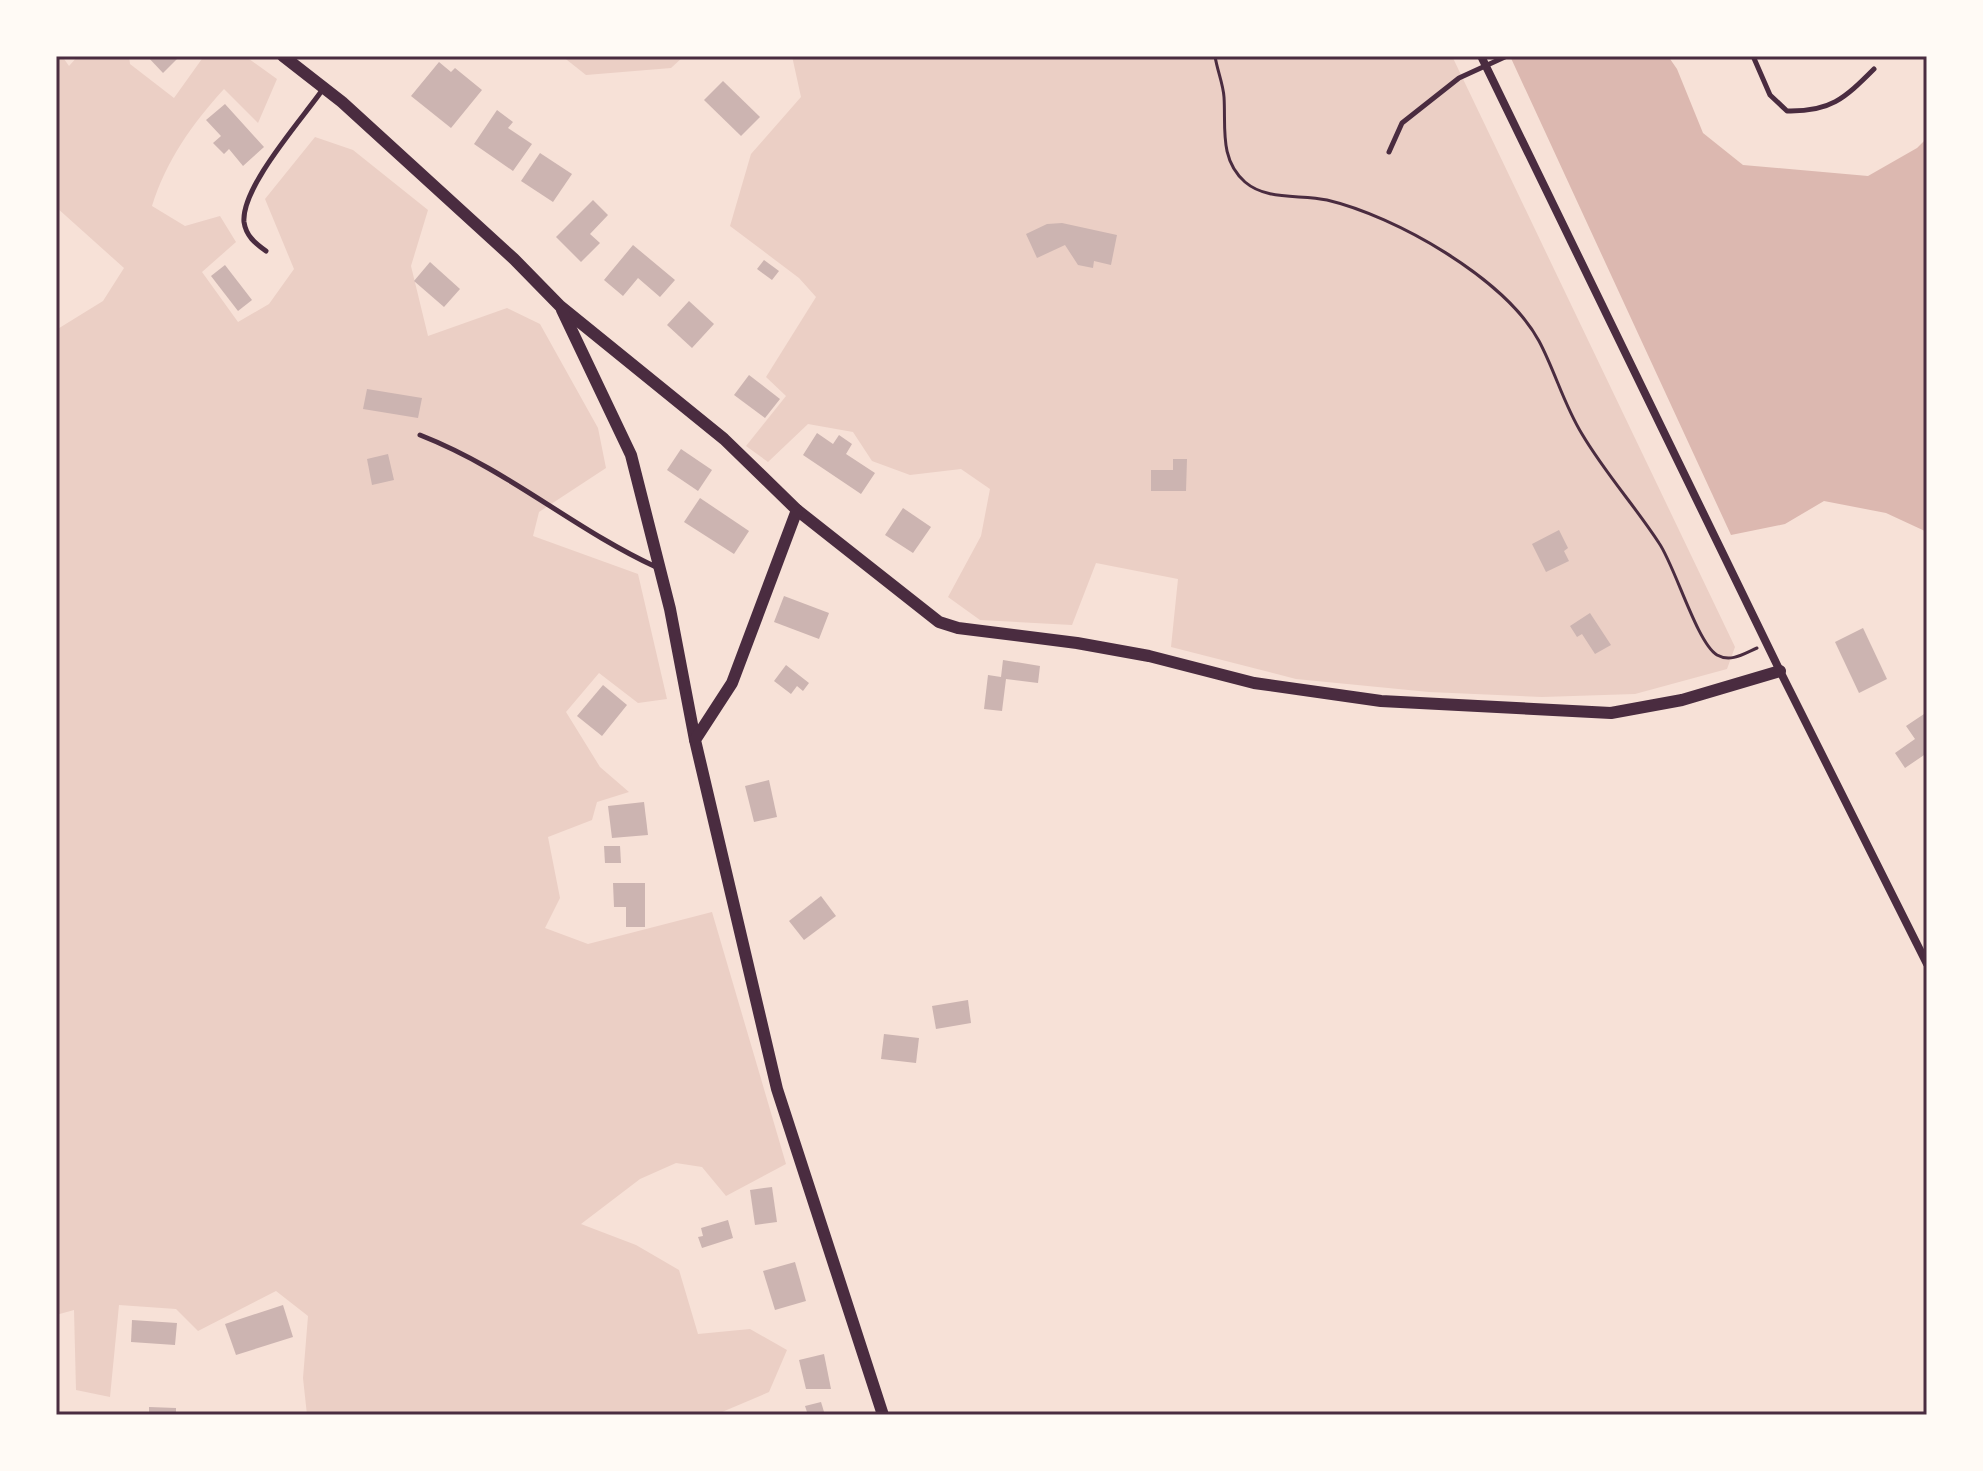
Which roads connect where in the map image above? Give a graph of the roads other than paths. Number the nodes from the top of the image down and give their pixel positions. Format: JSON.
{"nodes":[{"id":1,"x":283,"y":56,"type":"edge"},
{"id":2,"x":1481,"y":56,"type":"edge"},
{"id":3,"x":1507,"y":56,"type":"edge"},
{"id":4,"x":1753,"y":56,"type":"edge"},
{"id":5,"x":1486,"y":68,"type":"junction"},
{"id":6,"x":1874,"y":69,"type":"dead end"},
{"id":7,"x":324,"y":88,"type":"junction"},
{"id":8,"x":1389,"y":152,"type":"dead end"},
{"id":9,"x":266,"y":251,"type":"dead end"},
{"id":10,"x":560,"y":306,"type":"junction"},
{"id":11,"x":420,"y":435,"type":"dead end"},
{"id":12,"x":797,"y":510,"type":"junction"},
{"id":13,"x":660,"y":570,"type":"junction"},
{"id":14,"x":1780,"y":671,"type":"junction"},
{"id":15,"x":695,"y":740,"type":"junction"},
{"id":16,"x":1927,"y":964,"type":"edge"},
{"id":17,"x":883,"y":1415,"type":"edge"}],
"edges":[{"from":1,"to":7,"type":"street"},
{"from":2,"to":5,"type":"street"},
{"from":3,"to":5,"type":"lane"},
{"from":4,"to":6,"type":"lane"},
{"from":5,"to":8,"type":"lane"},
{"from":5,"to":14,"type":"street"},
{"from":7,"to":9,"type":"lane"},
{"from":7,"to":10,"type":"street"},
{"from":10,"to":12,"type":"street"},
{"from":10,"to":13,"type":"street"},
{"from":11,"to":13,"type":"lane"},
{"from":12,"to":14,"type":"street"},
{"from":12,"to":15,"type":"street"},
{"from":13,"to":15,"type":"street"},
{"from":14,"to":16,"type":"street"},
{"from":15,"to":17,"type":"street"}]}
